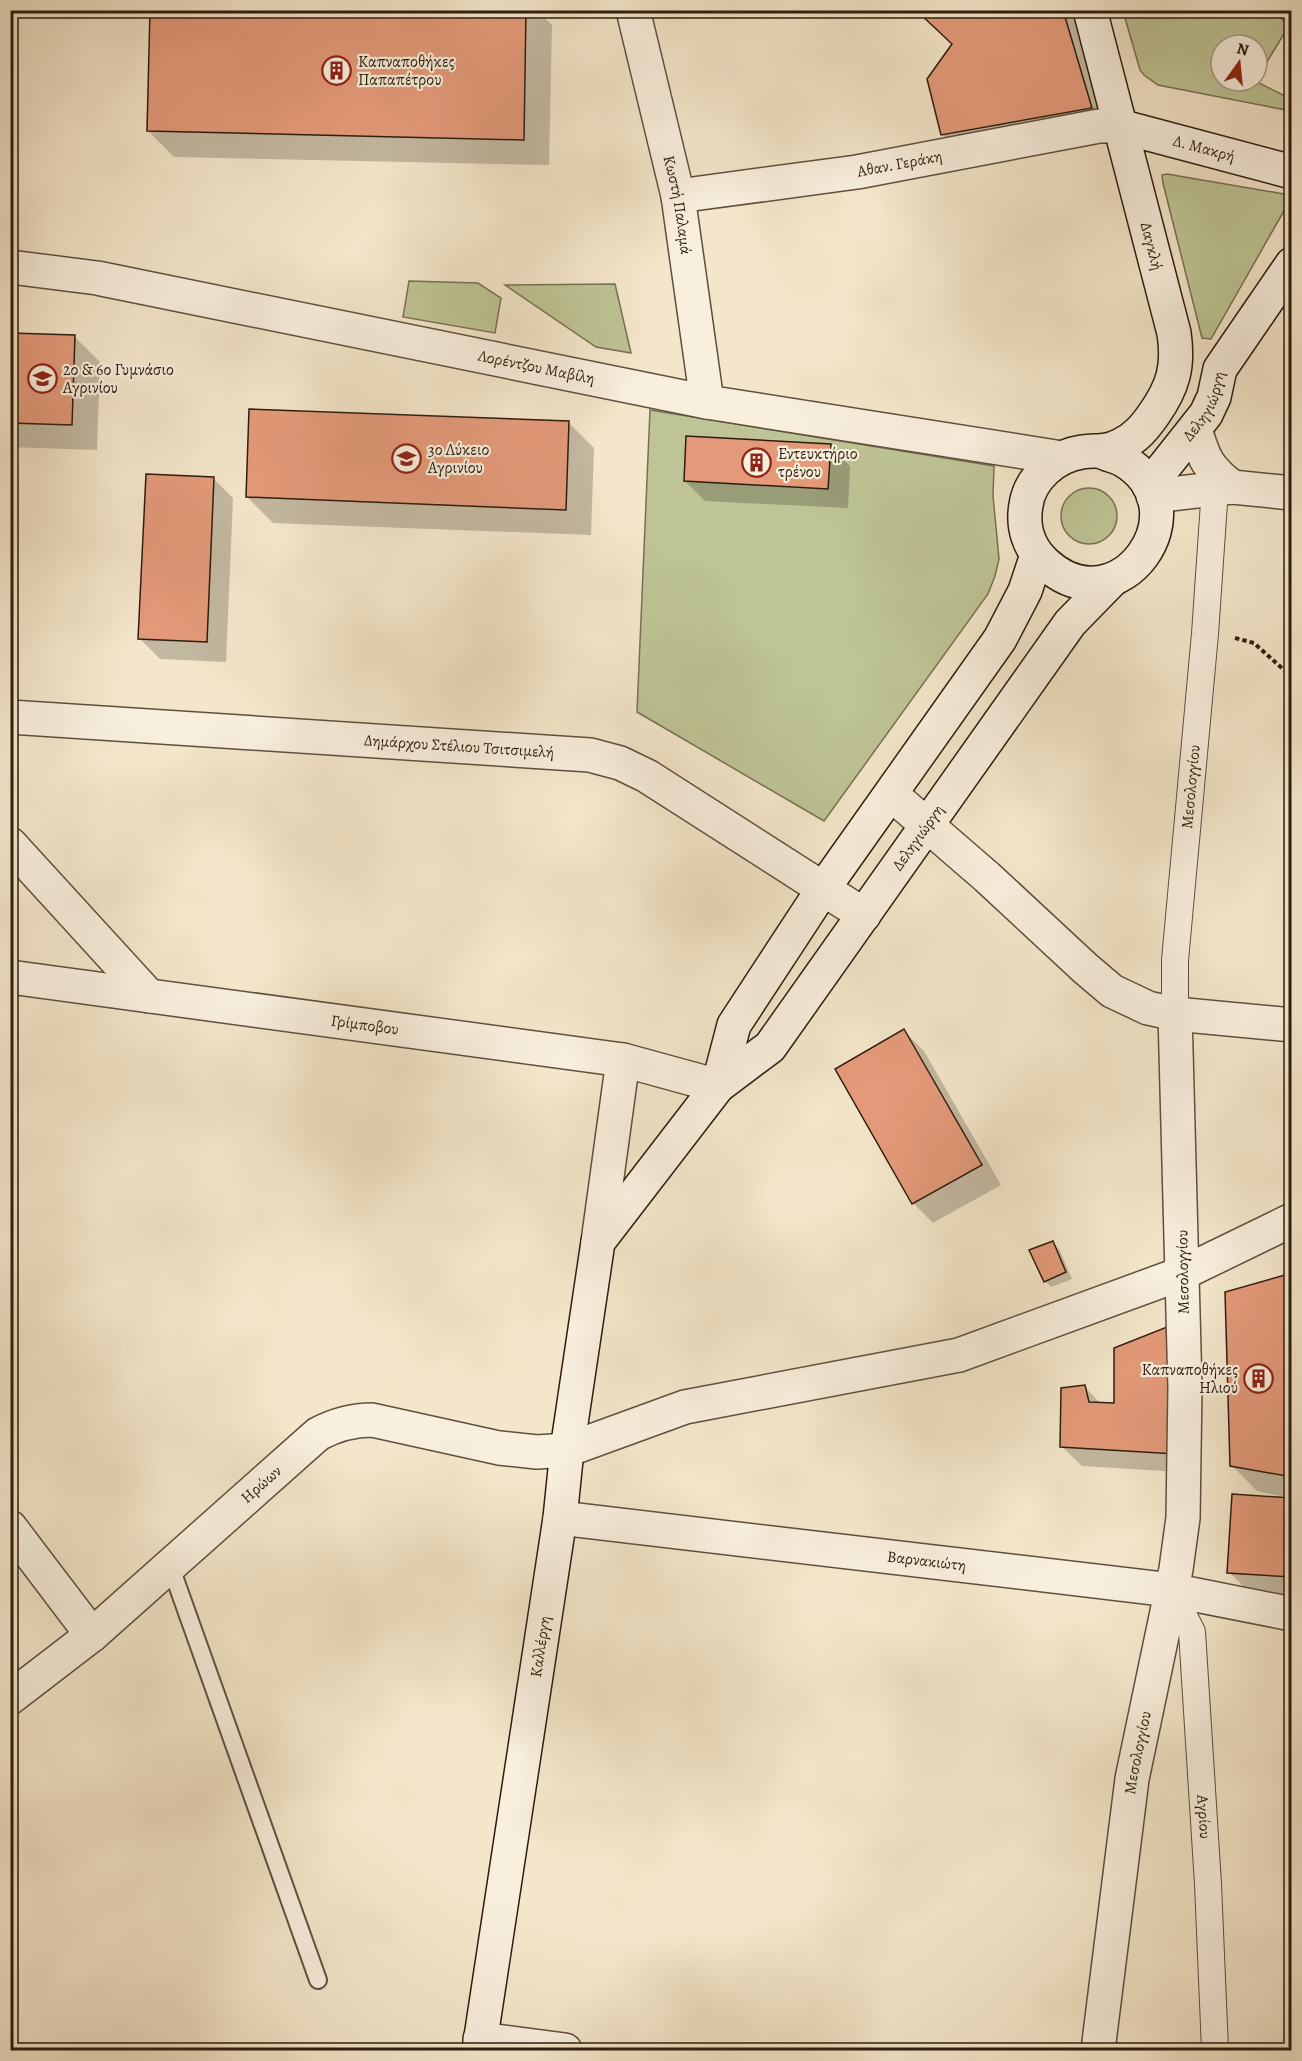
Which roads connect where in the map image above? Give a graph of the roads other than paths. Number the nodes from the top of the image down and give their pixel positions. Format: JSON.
{"nodes":[{"id":1,"x":633,"y":10,"type":"edge"},
{"id":2,"x":1090,"y":10,"type":"edge"},
{"id":3,"x":1119,"y":126,"type":"junction"},
{"id":4,"x":1292,"y":172,"type":"edge"},
{"id":5,"x":678,"y":196,"type":"junction"},
{"id":6,"x":1292,"y":264,"type":"edge"},
{"id":7,"x":10,"y":267,"type":"edge"},
{"id":8,"x":1174,"y":333,"type":"junction"},
{"id":9,"x":1220,"y":369,"type":"junction"},
{"id":10,"x":707,"y":402,"type":"junction"},
{"id":11,"x":1195,"y":429,"type":"junction"},
{"id":12,"x":1102,"y":452,"type":"junction"},
{"id":13,"x":1062,"y":458,"type":"junction"},
{"id":14,"x":1224,"y":487,"type":"junction"},
{"id":15,"x":1151,"y":491,"type":"junction"},
{"id":16,"x":1292,"y":493,"type":"edge"},
{"id":17,"x":1036,"y":555,"type":"junction"},
{"id":18,"x":1112,"y":580,"type":"junction"},
{"id":19,"x":10,"y":717,"type":"edge"},
{"id":20,"x":891,"y":794,"type":"junction"},
{"id":21,"x":928,"y":825,"type":"junction"},
{"id":22,"x":10,"y":844,"type":"edge"},
{"id":23,"x":823,"y":889,"type":"junction"},
{"id":24,"x":864,"y":915,"type":"junction"},
{"id":25,"x":10,"y":977,"type":"edge"},
{"id":26,"x":149,"y":996,"type":"junction"},
{"id":27,"x":1175,"y":1014,"type":"junction"},
{"id":28,"x":1292,"y":1025,"type":"edge"},
{"id":29,"x":623,"y":1060,"type":"junction"},
{"id":30,"x":718,"y":1086,"type":"junction"},
{"id":31,"x":1292,"y":1220,"type":"edge"},
{"id":32,"x":598,"y":1242,"type":"junction"},
{"id":33,"x":1183,"y":1273,"type":"junction"},
{"id":34,"x":567,"y":1450,"type":"junction"},
{"id":35,"x":560,"y":1518,"type":"junction"},
{"id":36,"x":10,"y":1527,"type":"edge"},
{"id":37,"x":170,"y":1565,"type":"junction"},
{"id":38,"x":1171,"y":1590,"type":"junction"},
{"id":39,"x":1292,"y":1614,"type":"edge"},
{"id":40,"x":92,"y":1635,"type":"junction"},
{"id":41,"x":10,"y":1698,"type":"edge"},
{"id":42,"x":318,"y":1980,"type":"dead end"},
{"id":43,"x":479,"y":2045,"type":"edge"},
{"id":44,"x":566,"y":2050,"type":"edge"},
{"id":45,"x":1098,"y":2050,"type":"edge"},
{"id":46,"x":1219,"y":2050,"type":"edge"}],
"edges":[{"from":1,"to":5,"type":"street","name":"Κωστή Παλαμά"},
{"from":2,"to":3,"type":"street","name":"Δαγκλή"},
{"from":3,"to":4,"type":"street","name":"Δ. Μακρή"},
{"from":3,"to":5,"type":"street","name":"Αθαν. Γεράκη"},
{"from":3,"to":8,"type":"street","name":"Δαγκλή"},
{"from":5,"to":10,"type":"street","name":"Κωστή Παλαμά"},
{"from":6,"to":9,"type":"street","name":"Δεληγιώργη"},
{"from":7,"to":10,"type":"street","name":"Λορέντζου Μαβίλη"},
{"from":8,"to":9,"type":"street"},
{"from":8,"to":12,"type":"street","name":"Δαγκλή"},
{"from":9,"to":11,"type":"street","name":"Δεληγιώργη"},
{"from":10,"to":13,"type":"street","name":"Λορέντζου Μαβίλη"},
{"from":11,"to":14,"type":"street"},
{"from":11,"to":15,"type":"street","name":"Δεληγιώργη"},
{"from":12,"to":13,"type":"street"},
{"from":12,"to":15,"type":"street"},
{"from":13,"to":17,"type":"street"},
{"from":14,"to":15,"type":"street"},
{"from":14,"to":16,"type":"street"},
{"from":14,"to":27,"type":"street","name":"Μεσολογγίου"},
{"from":15,"to":18,"type":"street"},
{"from":17,"to":18,"type":"street"},
{"from":17,"to":20,"type":"street","name":"Δεληγιώργη"},
{"from":18,"to":21,"type":"street","name":"Δεληγιώργη"},
{"from":19,"to":23,"type":"street","name":"Δημάρχου Στέλιου Τσιτσιμελή"},
{"from":20,"to":21,"type":"street"},
{"from":20,"to":23,"type":"street","name":"Δεληγιώργη"},
{"from":21,"to":24,"type":"street","name":"Δεληγιώργη"},
{"from":21,"to":27,"type":"street"},
{"from":22,"to":26,"type":"street"},
{"from":23,"to":24,"type":"street","name":"Δημάρχου Στέλιου Τσιτσιμελή"},
{"from":23,"to":30,"type":"street","name":"Δεληγιώργη"},
{"from":24,"to":30,"type":"street","name":"Δεληγιώργη"},
{"from":25,"to":26,"type":"street","name":"Γρίμποβου"},
{"from":26,"to":29,"type":"street","name":"Γρίμποβου"},
{"from":27,"to":28,"type":"street"},
{"from":27,"to":33,"type":"street","name":"Μεσολογγίου"},
{"from":29,"to":30,"type":"street","name":"Γρίμποβου"},
{"from":29,"to":32,"type":"street"},
{"from":30,"to":32,"type":"street","name":"Δεληγιώργη"},
{"from":31,"to":33,"type":"street","name":"Ηρώων"},
{"from":32,"to":34,"type":"street","name":"Καλλέργη"},
{"from":33,"to":34,"type":"street","name":"Ηρώων"},
{"from":33,"to":38,"type":"street","name":"Μεσολογγίου"},
{"from":34,"to":35,"type":"street","name":"Καλλέργη"},
{"from":34,"to":37,"type":"street","name":"Ηρώων"},
{"from":35,"to":38,"type":"street","name":"Βαρνακιώτη"},
{"from":35,"to":43,"type":"street","name":"Καλλέργη"},
{"from":36,"to":40,"type":"street"},
{"from":37,"to":40,"type":"street","name":"Ηρώων"},
{"from":37,"to":42,"type":"lane"},
{"from":38,"to":39,"type":"street","name":"Βαρνακιώτη"},
{"from":38,"to":45,"type":"street","name":"Μεσολογγίου"},
{"from":38,"to":46,"type":"street","name":"Αγρίου"},
{"from":40,"to":41,"type":"street","name":"Ηρώων"},
{"from":43,"to":44,"type":"street"}]}
